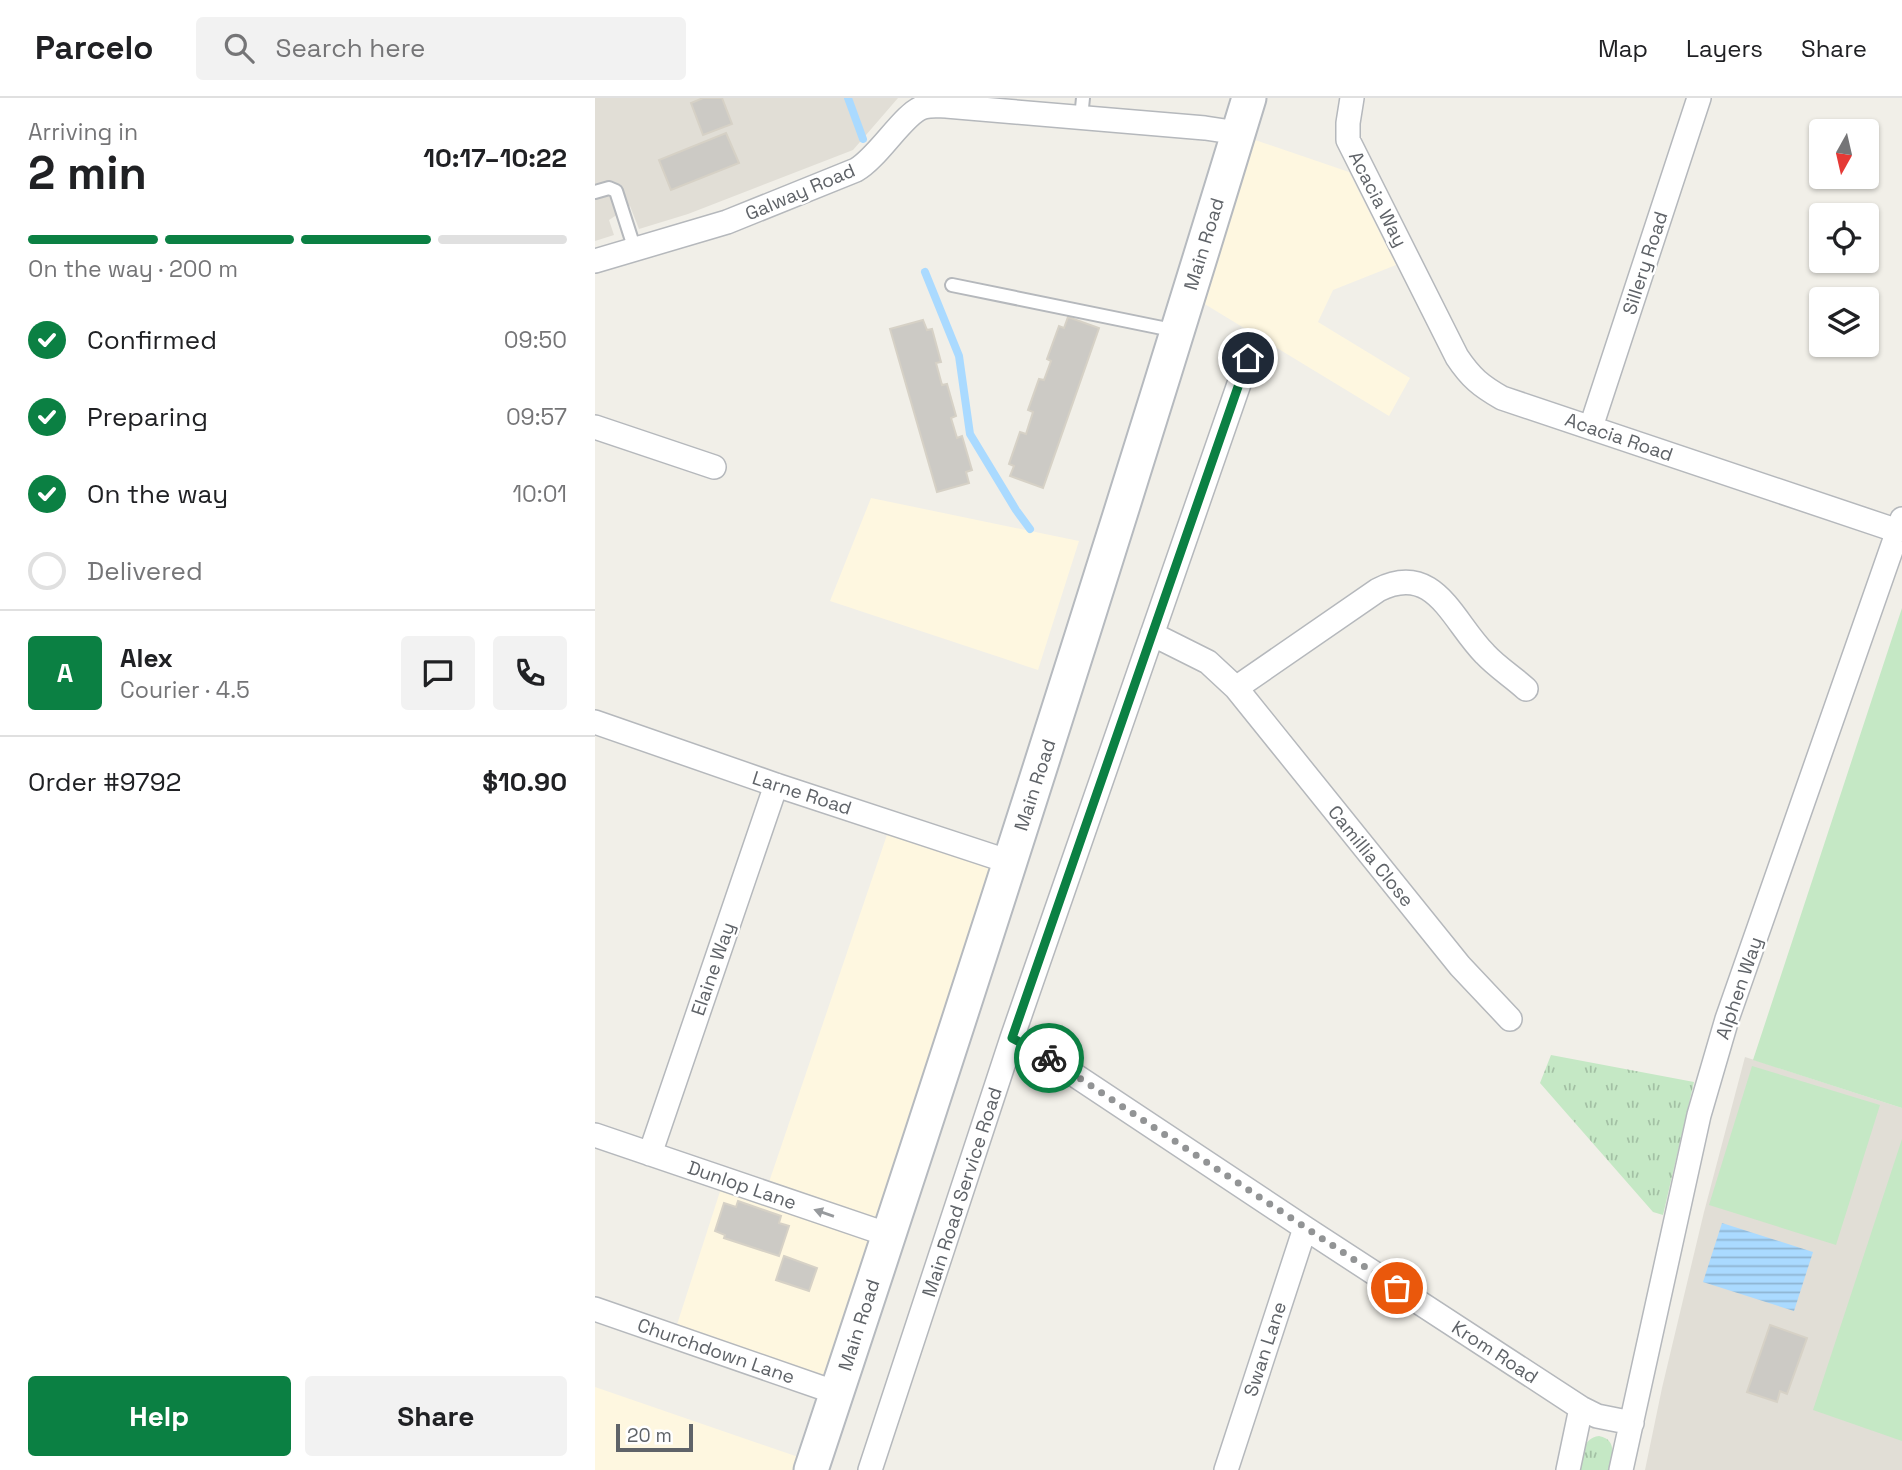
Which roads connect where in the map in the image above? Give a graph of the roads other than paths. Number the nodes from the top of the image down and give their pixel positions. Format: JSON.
{"nodes":[{"id":1,"x":1249,"y":98,"type":"edge"},
{"id":2,"x":1352,"y":98,"type":"edge"},
{"id":3,"x":1699,"y":98,"type":"edge"},
{"id":4,"x":930,"y":102,"type":"edge"},
{"id":5,"x":1082,"y":108,"type":"edge"},
{"id":6,"x":1238,"y":133,"type":"junction"},
{"id":7,"x":595,"y":192,"type":"edge"},
{"id":8,"x":635,"y":250,"type":"junction"},
{"id":9,"x":1408,"y":259,"type":"joint"},
{"id":10,"x":595,"y":261,"type":"edge"},
{"id":11,"x":953,"y":285,"type":"dead end"},
{"id":12,"x":1177,"y":331,"type":"junction"},
{"id":13,"x":1248,"y":358,"type":"dead end"},
{"id":14,"x":595,"y":427,"type":"edge"},
{"id":15,"x":1591,"y":427,"type":"junction"},
{"id":16,"x":714,"y":467,"type":"dead end"},
{"id":17,"x":1900,"y":525,"type":"edge"},
{"id":18,"x":1152,"y":634,"type":"junction"},
{"id":19,"x":1236,"y":688,"type":"junction"},
{"id":20,"x":1526,"y":689,"type":"dead end"},
{"id":21,"x":595,"y":722,"type":"edge"},
{"id":22,"x":776,"y":785,"type":"junction"},
{"id":23,"x":1010,"y":862,"type":"junction"},
{"id":24,"x":1510,"y":1019,"type":"dead end"},
{"id":25,"x":1012,"y":1038,"type":"junction"},
{"id":26,"x":595,"y":1135,"type":"edge"},
{"id":27,"x":650,"y":1154,"type":"junction"},
{"id":28,"x":1305,"y":1228,"type":"junction"},
{"id":29,"x":889,"y":1235,"type":"junction"},
{"id":30,"x":595,"y":1309,"type":"edge"},
{"id":31,"x":837,"y":1393,"type":"junction"},
{"id":32,"x":1581,"y":1408,"type":"junction"},
{"id":33,"x":1632,"y":1423,"type":"junction"},
{"id":34,"x":811,"y":1470,"type":"edge"},
{"id":35,"x":870,"y":1470,"type":"edge"},
{"id":36,"x":1226,"y":1470,"type":"edge"},
{"id":37,"x":1567,"y":1470,"type":"edge"},
{"id":38,"x":1621,"y":1470,"type":"edge"}],
"edges":[{"from":1,"to":6,"type":"main road","name":"Main Road"},
{"from":2,"to":9,"type":"street","name":"Acacia Way"},
{"from":3,"to":15,"type":"street","name":"Sillery Road"},
{"from":4,"to":5,"type":"street","name":"Galway Road"},
{"from":4,"to":8,"type":"street","name":"Galway Road"},
{"from":5,"to":6,"type":"street","name":"Galway Road"},
{"from":6,"to":12,"type":"main road","name":"Main Road"},
{"from":7,"to":8,"type":"lane"},
{"from":8,"to":10,"type":"street","name":"Galway Road"},
{"from":9,"to":15,"type":"street","name":"Acacia Road"},
{"from":11,"to":12,"type":"lane"},
{"from":12,"to":23,"type":"main road","name":"Main Road"},
{"from":13,"to":18,"type":"street","name":"Main Road Service Road"},
{"from":14,"to":16,"type":"street"},
{"from":15,"to":17,"type":"street","name":"Acacia Road"},
{"from":17,"to":33,"type":"street","name":"Alphen Way"},
{"from":18,"to":19,"type":"street","name":"Camillia Close"},
{"from":18,"to":25,"type":"street","name":"Main Road Service Road"},
{"from":19,"to":20,"type":"street"},
{"from":19,"to":24,"type":"street","name":"Camillia Close"},
{"from":21,"to":22,"type":"street","name":"Larne Road"},
{"from":22,"to":23,"type":"street","name":"Larne Road"},
{"from":22,"to":27,"type":"street","name":"Elaine Way"},
{"from":23,"to":29,"type":"main road","name":"Main Road"},
{"from":25,"to":28,"type":"street","name":"Krom Road"},
{"from":25,"to":35,"type":"street","name":"Main Road Service Road"},
{"from":26,"to":27,"type":"street","name":"Dunlop Lane"},
{"from":29,"to":27,"type":"street","name":"Dunlop Lane","one_way":true},
{"from":28,"to":32,"type":"street","name":"Krom Road"},
{"from":28,"to":36,"type":"street","name":"Swan Lane"},
{"from":29,"to":31,"type":"main road","name":"Main Road"},
{"from":30,"to":31,"type":"street","name":"Churchdown Lane"},
{"from":31,"to":34,"type":"main road","name":"Main Road"},
{"from":32,"to":33,"type":"street","name":"Krom Road"},
{"from":32,"to":37,"type":"street"},
{"from":33,"to":38,"type":"street","name":"Alphen Way"}]}
